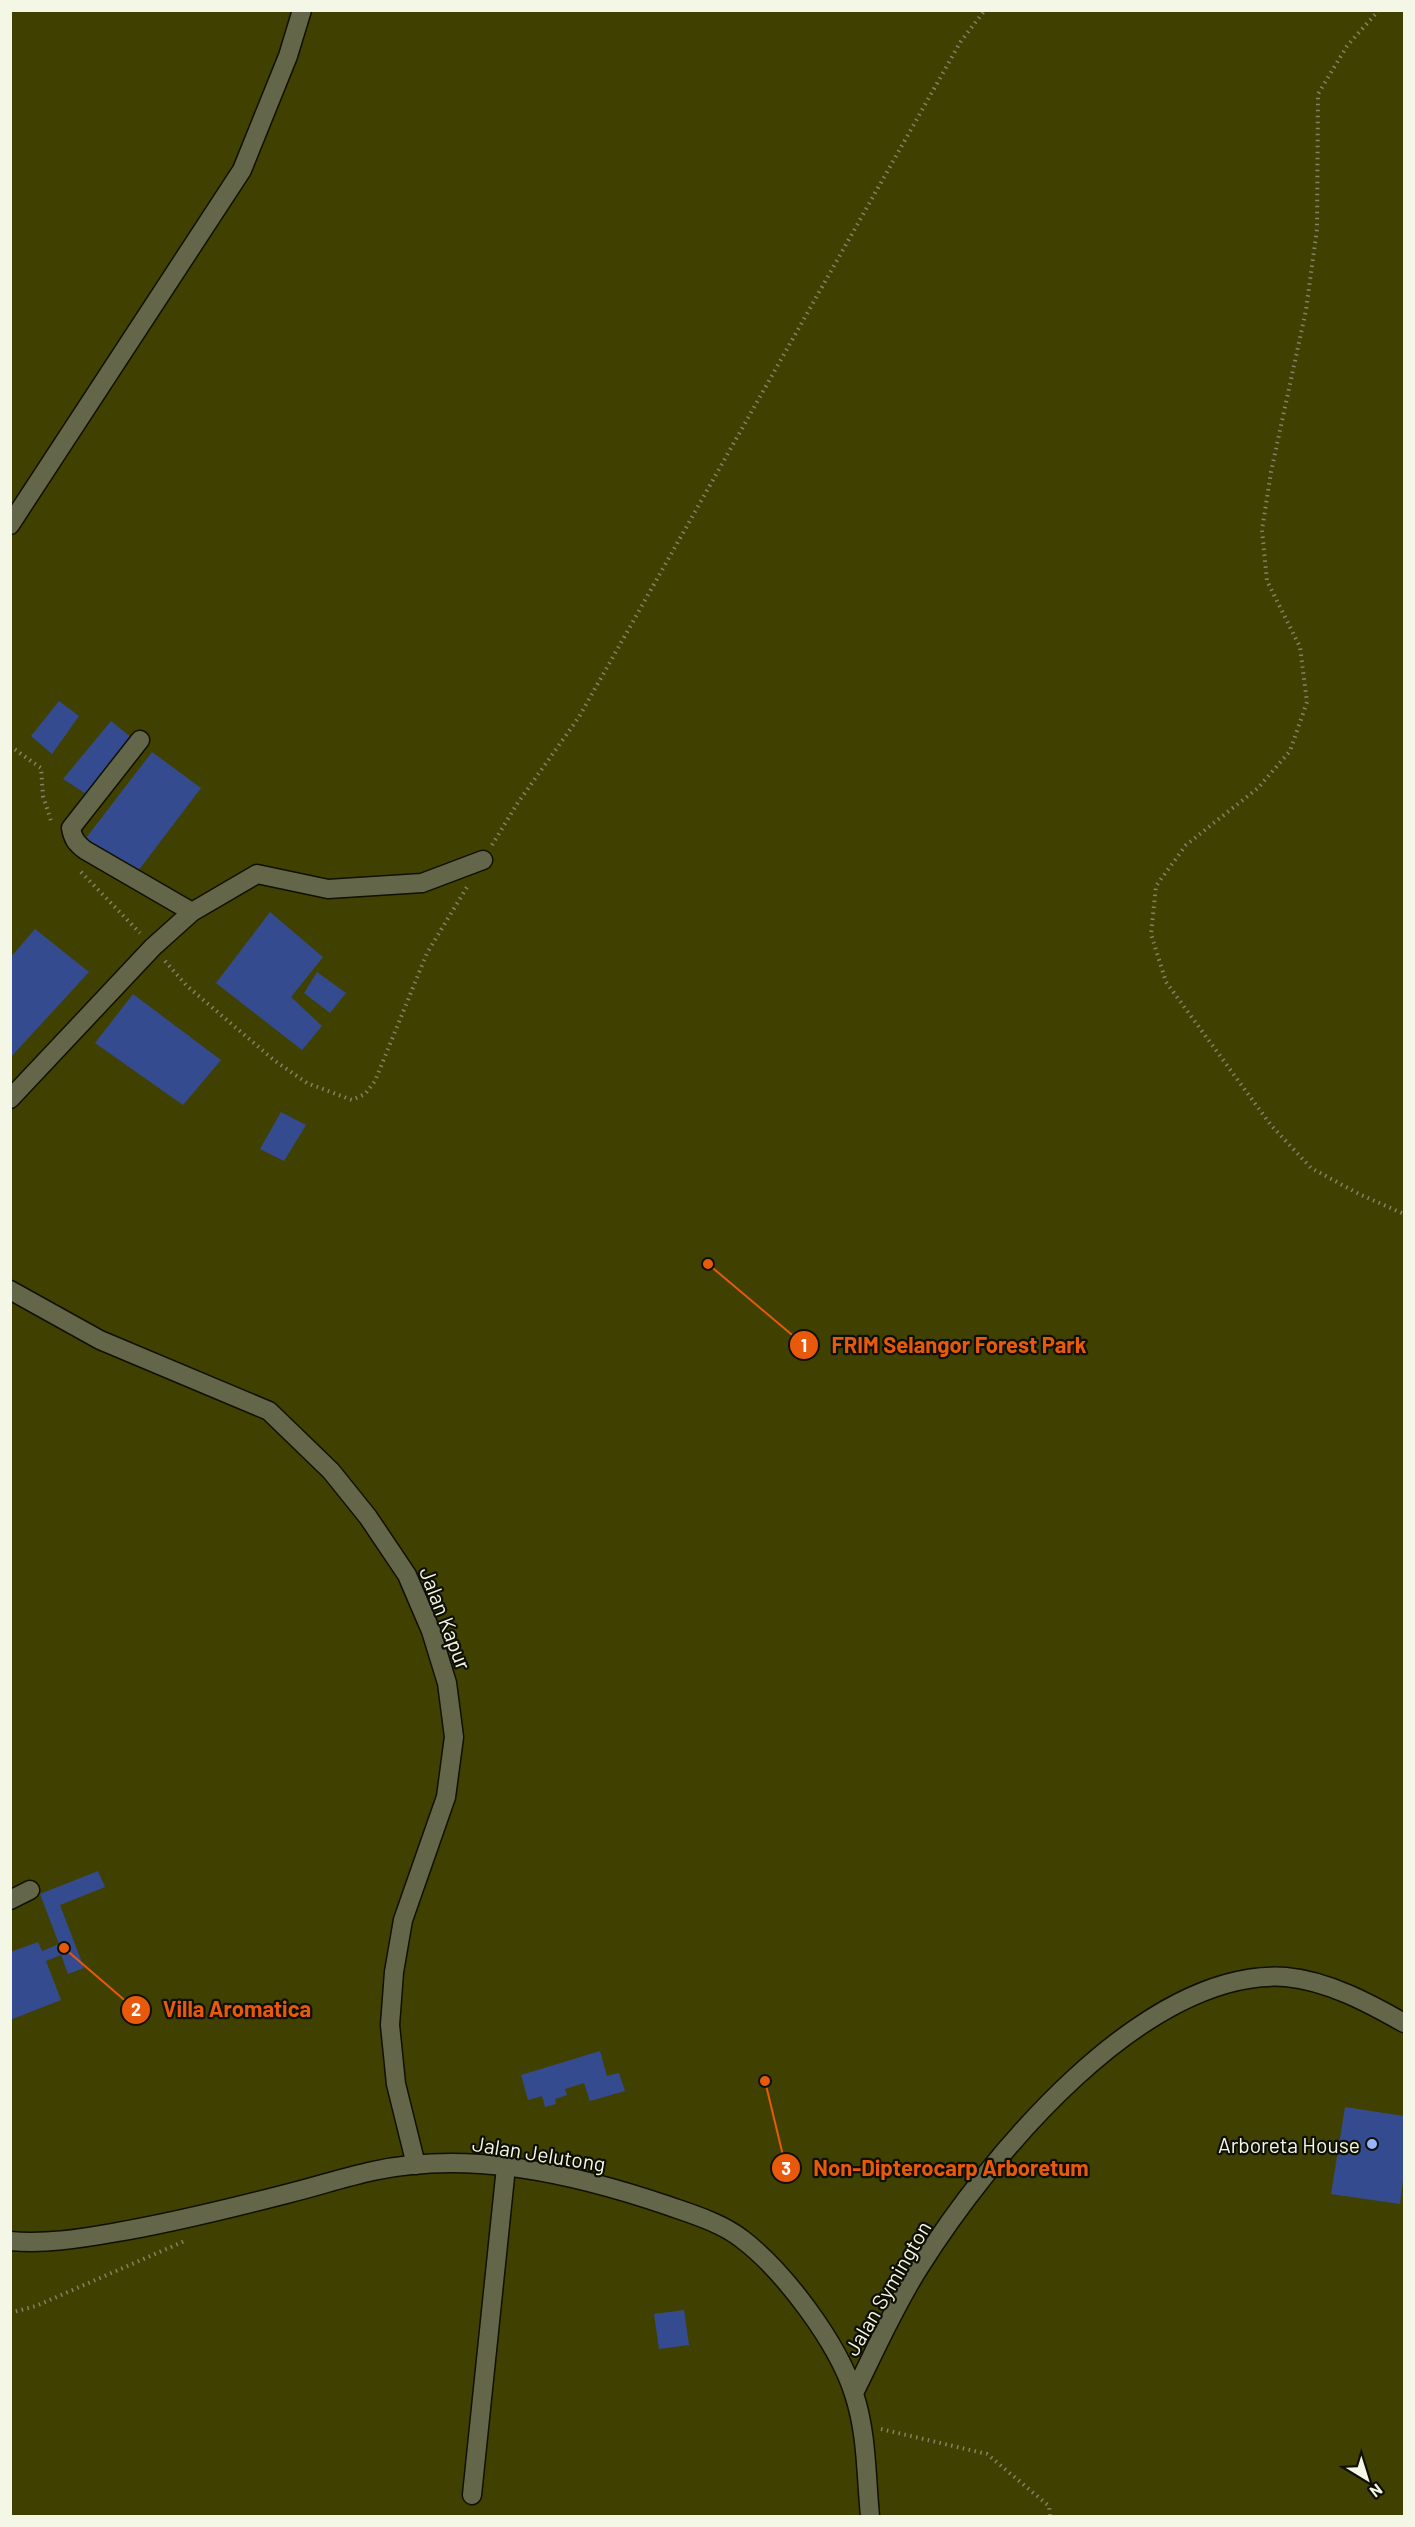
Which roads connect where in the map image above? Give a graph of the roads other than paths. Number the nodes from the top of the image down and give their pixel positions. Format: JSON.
{"nodes":[{"id":1,"x":302,"y":10,"type":"edge"},
{"id":2,"x":10,"y":525,"type":"edge"},
{"id":3,"x":141,"y":740,"type":"dead end"},
{"id":4,"x":483,"y":860,"type":"road end"},
{"id":5,"x":192,"y":912,"type":"junction"},
{"id":6,"x":10,"y":1099,"type":"edge"},
{"id":7,"x":10,"y":1290,"type":"edge"},
{"id":8,"x":30,"y":1890,"type":"dead end"},
{"id":9,"x":10,"y":1900,"type":"edge"},
{"id":10,"x":1404,"y":2023,"type":"edge"},
{"id":11,"x":417,"y":2165,"type":"junction"},
{"id":12,"x":506,"y":2167,"type":"junction"},
{"id":13,"x":10,"y":2241,"type":"edge"},
{"id":14,"x":854,"y":2393,"type":"junction"},
{"id":15,"x":472,"y":2495,"type":"dead end"},
{"id":16,"x":870,"y":2517,"type":"edge"}],
"edges":[{"from":1,"to":2,"type":"street"},
{"from":3,"to":5,"type":"street"},
{"from":4,"to":5,"type":"street"},
{"from":5,"to":6,"type":"street"},
{"from":7,"to":11,"type":"street","name":"Jalan Kapur"},
{"from":8,"to":9,"type":"street"},
{"from":10,"to":14,"type":"street","name":"Jalan Symington"},
{"from":11,"to":12,"type":"street","name":"Jalan Jelutong"},
{"from":11,"to":13,"type":"street","name":"Jalan Jelutong"},
{"from":12,"to":14,"type":"street","name":"Jalan Jelutong"},
{"from":12,"to":15,"type":"street"},
{"from":14,"to":16,"type":"street","name":"Jalan Jelutong"}]}
